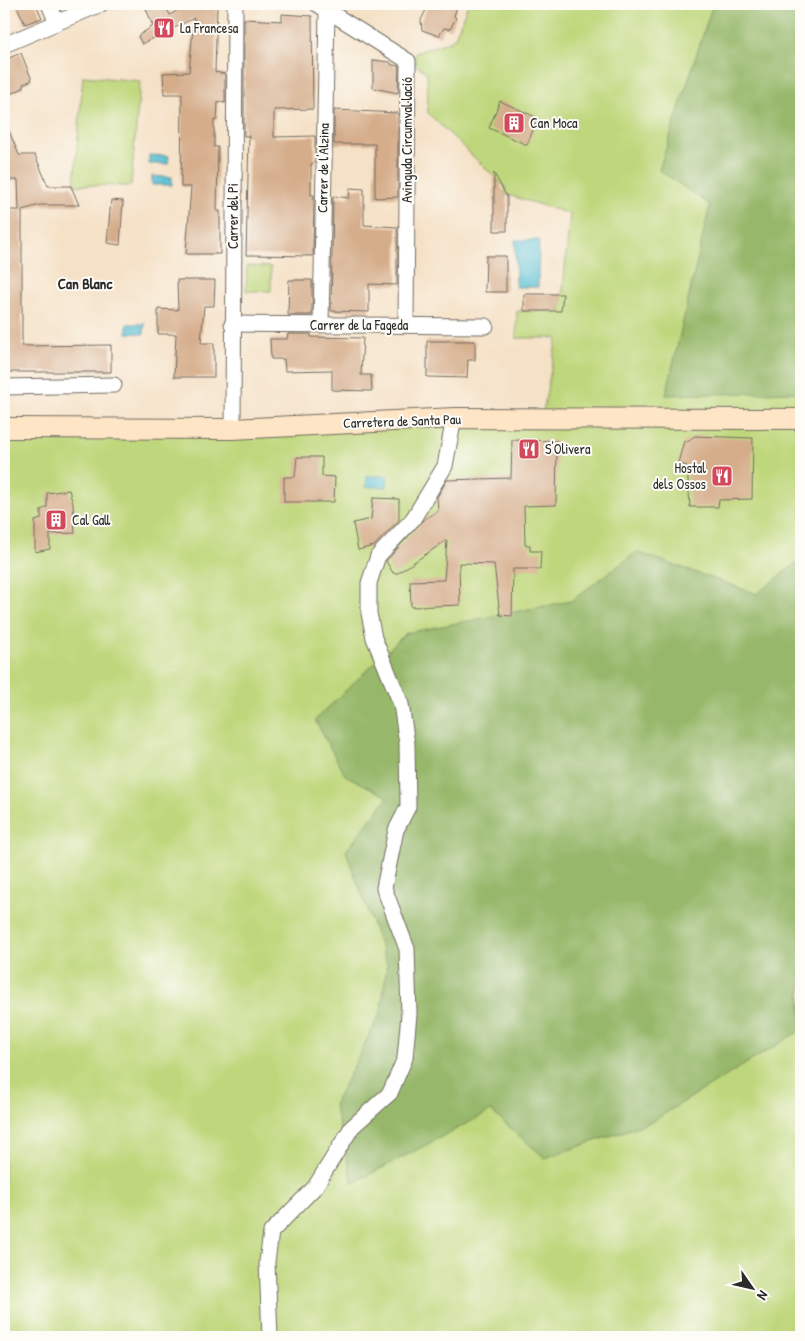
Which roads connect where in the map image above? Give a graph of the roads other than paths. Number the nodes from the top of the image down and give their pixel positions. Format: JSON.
{"nodes":[{"id":1,"x":49,"y":4,"type":"edge"},
{"id":2,"x":102,"y":4,"type":"edge"},
{"id":3,"x":235,"y":4,"type":"edge"},
{"id":4,"x":322,"y":8,"type":"edge"},
{"id":5,"x":56,"y":23,"type":"junction"},
{"id":6,"x":4,"y":45,"type":"edge"},
{"id":7,"x":232,"y":324,"type":"junction"},
{"id":8,"x":321,"y":324,"type":"junction"},
{"id":9,"x":406,"y":325,"type":"junction"},
{"id":10,"x":486,"y":326,"type":"dead end"},
{"id":11,"x":114,"y":385,"type":"dead end"},
{"id":12,"x":4,"y":387,"type":"edge"},
{"id":13,"x":454,"y":418,"type":"junction"},
{"id":14,"x":801,"y":419,"type":"edge"},
{"id":15,"x":4,"y":428,"type":"edge"},
{"id":16,"x":233,"y":429,"type":"junction"},
{"id":17,"x":270,"y":1337,"type":"edge"}],
"edges":[{"from":1,"to":5,"type":"street"},
{"from":2,"to":5,"type":"street"},
{"from":3,"to":7,"type":"street","name":"Carrer del Pi"},
{"from":4,"to":8,"type":"street","name":"Carrer de l'Alzina"},
{"from":4,"to":9,"type":"street","name":"Avinguda Circumval·lació"},
{"from":5,"to":6,"type":"street"},
{"from":7,"to":8,"type":"street","name":"Carrer de la Fageda"},
{"from":7,"to":16,"type":"street","name":"Carrer del Pi"},
{"from":8,"to":9,"type":"street","name":"Carrer de la Fageda"},
{"from":9,"to":10,"type":"street","name":"Carrer de la Fageda"},
{"from":11,"to":12,"type":"street"},
{"from":13,"to":14,"type":"main road","name":"Carretera de Santa Pau"},
{"from":13,"to":16,"type":"main road","name":"Carretera de Santa Pau"},
{"from":13,"to":17,"type":"street"},
{"from":15,"to":16,"type":"main road","name":"Carretera de Santa Pau"}]}
